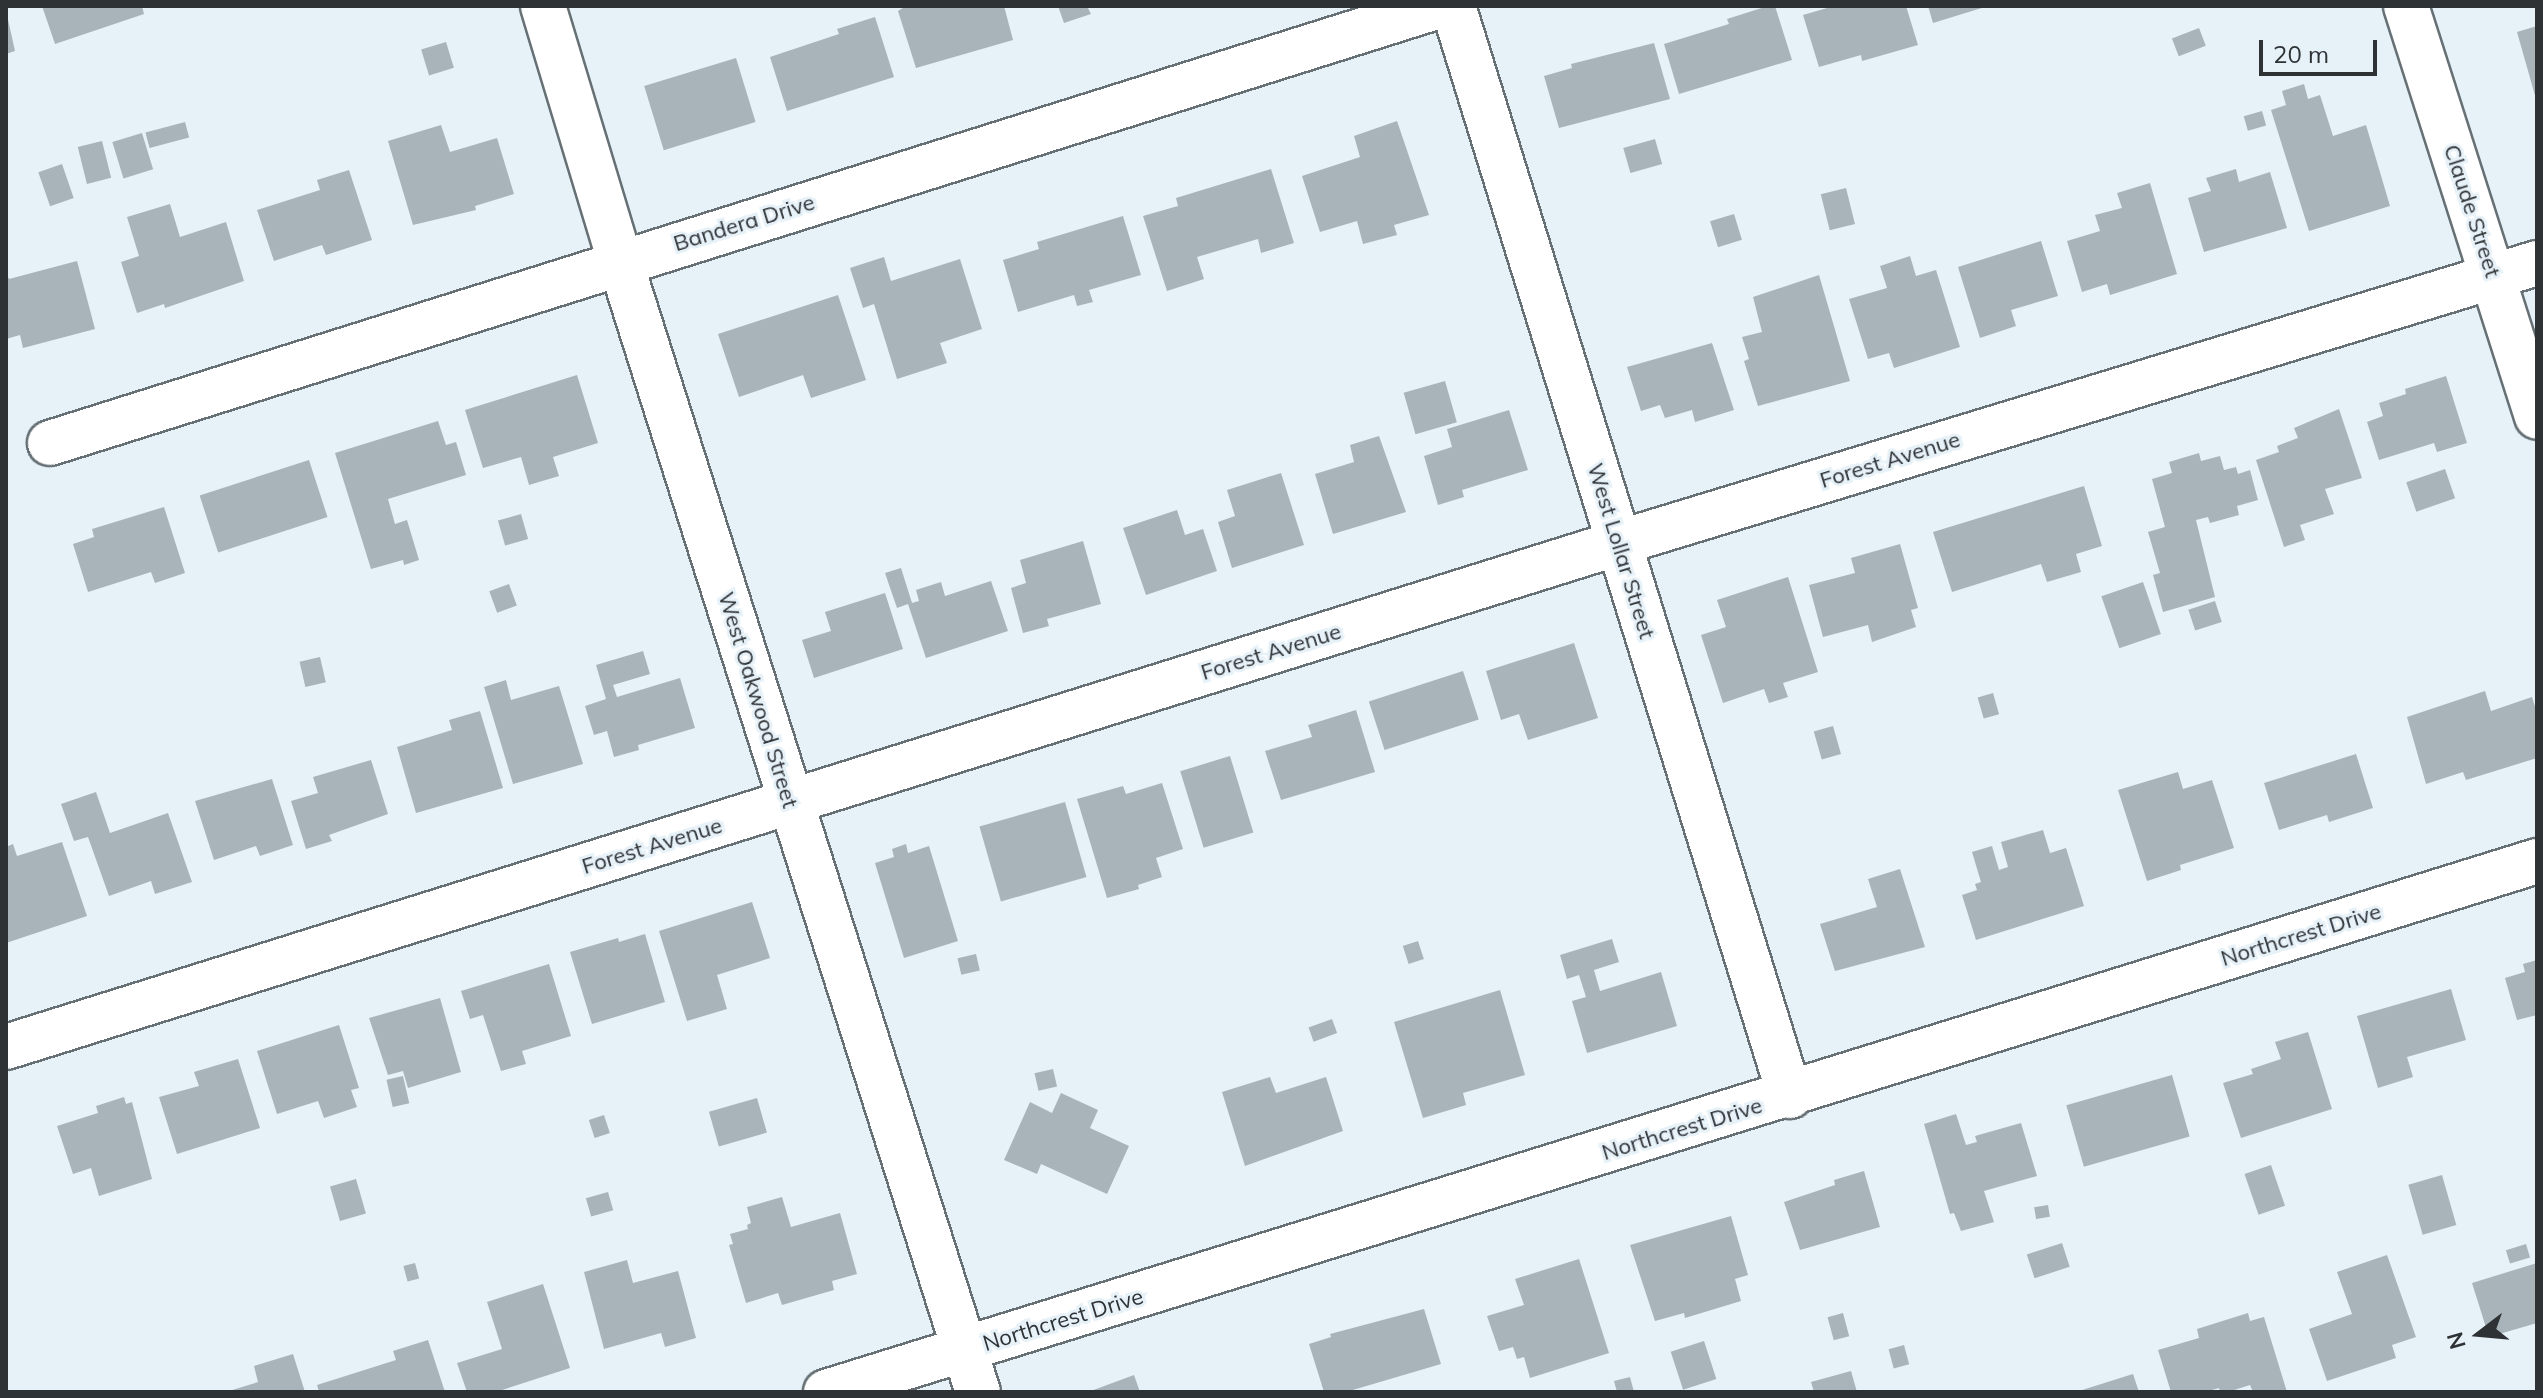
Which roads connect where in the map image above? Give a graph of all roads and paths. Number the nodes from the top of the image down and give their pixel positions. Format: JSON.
{"nodes":[{"id":1,"x":543,"y":6,"type":"edge"},
{"id":2,"x":1439,"y":6,"type":"edge"},
{"id":3,"x":1453,"y":6,"type":"edge"},
{"id":4,"x":2406,"y":6,"type":"edge"},
{"id":5,"x":620,"y":261,"type":"junction"},
{"id":6,"x":2537,"y":263,"type":"edge"},
{"id":7,"x":2493,"y":275,"type":"junction"},
{"id":8,"x":2537,"y":417,"type":"edge"},
{"id":9,"x":50,"y":443,"type":"dead end"},
{"id":10,"x":1618,"y":543,"type":"junction"},
{"id":11,"x":790,"y":803,"type":"junction"},
{"id":12,"x":2537,"y":861,"type":"edge"},
{"id":13,"x":6,"y":1047,"type":"edge"},
{"id":14,"x":1790,"y":1096,"type":"junction"},
{"id":15,"x":967,"y":1349,"type":"junction"},
{"id":16,"x":826,"y":1392,"type":"edge"},
{"id":17,"x":978,"y":1392,"type":"edge"}],
"edges":[{"from":1,"to":5,"type":"street","name":"West Oakwood Street"},
{"from":2,"to":5,"type":"street","name":"Bandera Drive"},
{"from":3,"to":10,"type":"street","name":"West Lollar Street"},
{"from":4,"to":7,"type":"street","name":"Claude Street"},
{"from":5,"to":9,"type":"street","name":"Bandera Drive"},
{"from":5,"to":11,"type":"street","name":"West Oakwood Street"},
{"from":6,"to":7,"type":"street","name":"Forest Avenue"},
{"from":7,"to":8,"type":"street","name":"Claude Street"},
{"from":7,"to":10,"type":"street","name":"Forest Avenue"},
{"from":10,"to":11,"type":"street","name":"Forest Avenue"},
{"from":10,"to":14,"type":"street","name":"West Lollar Street"},
{"from":11,"to":13,"type":"street","name":"Forest Avenue"},
{"from":11,"to":15,"type":"street","name":"West Oakwood Street"},
{"from":12,"to":14,"type":"street","name":"Northcrest Drive"},
{"from":14,"to":15,"type":"street","name":"Northcrest Drive"},
{"from":15,"to":16,"type":"street","name":"Northcrest Drive"},
{"from":15,"to":17,"type":"street","name":"West Oakwood Street"}]}
